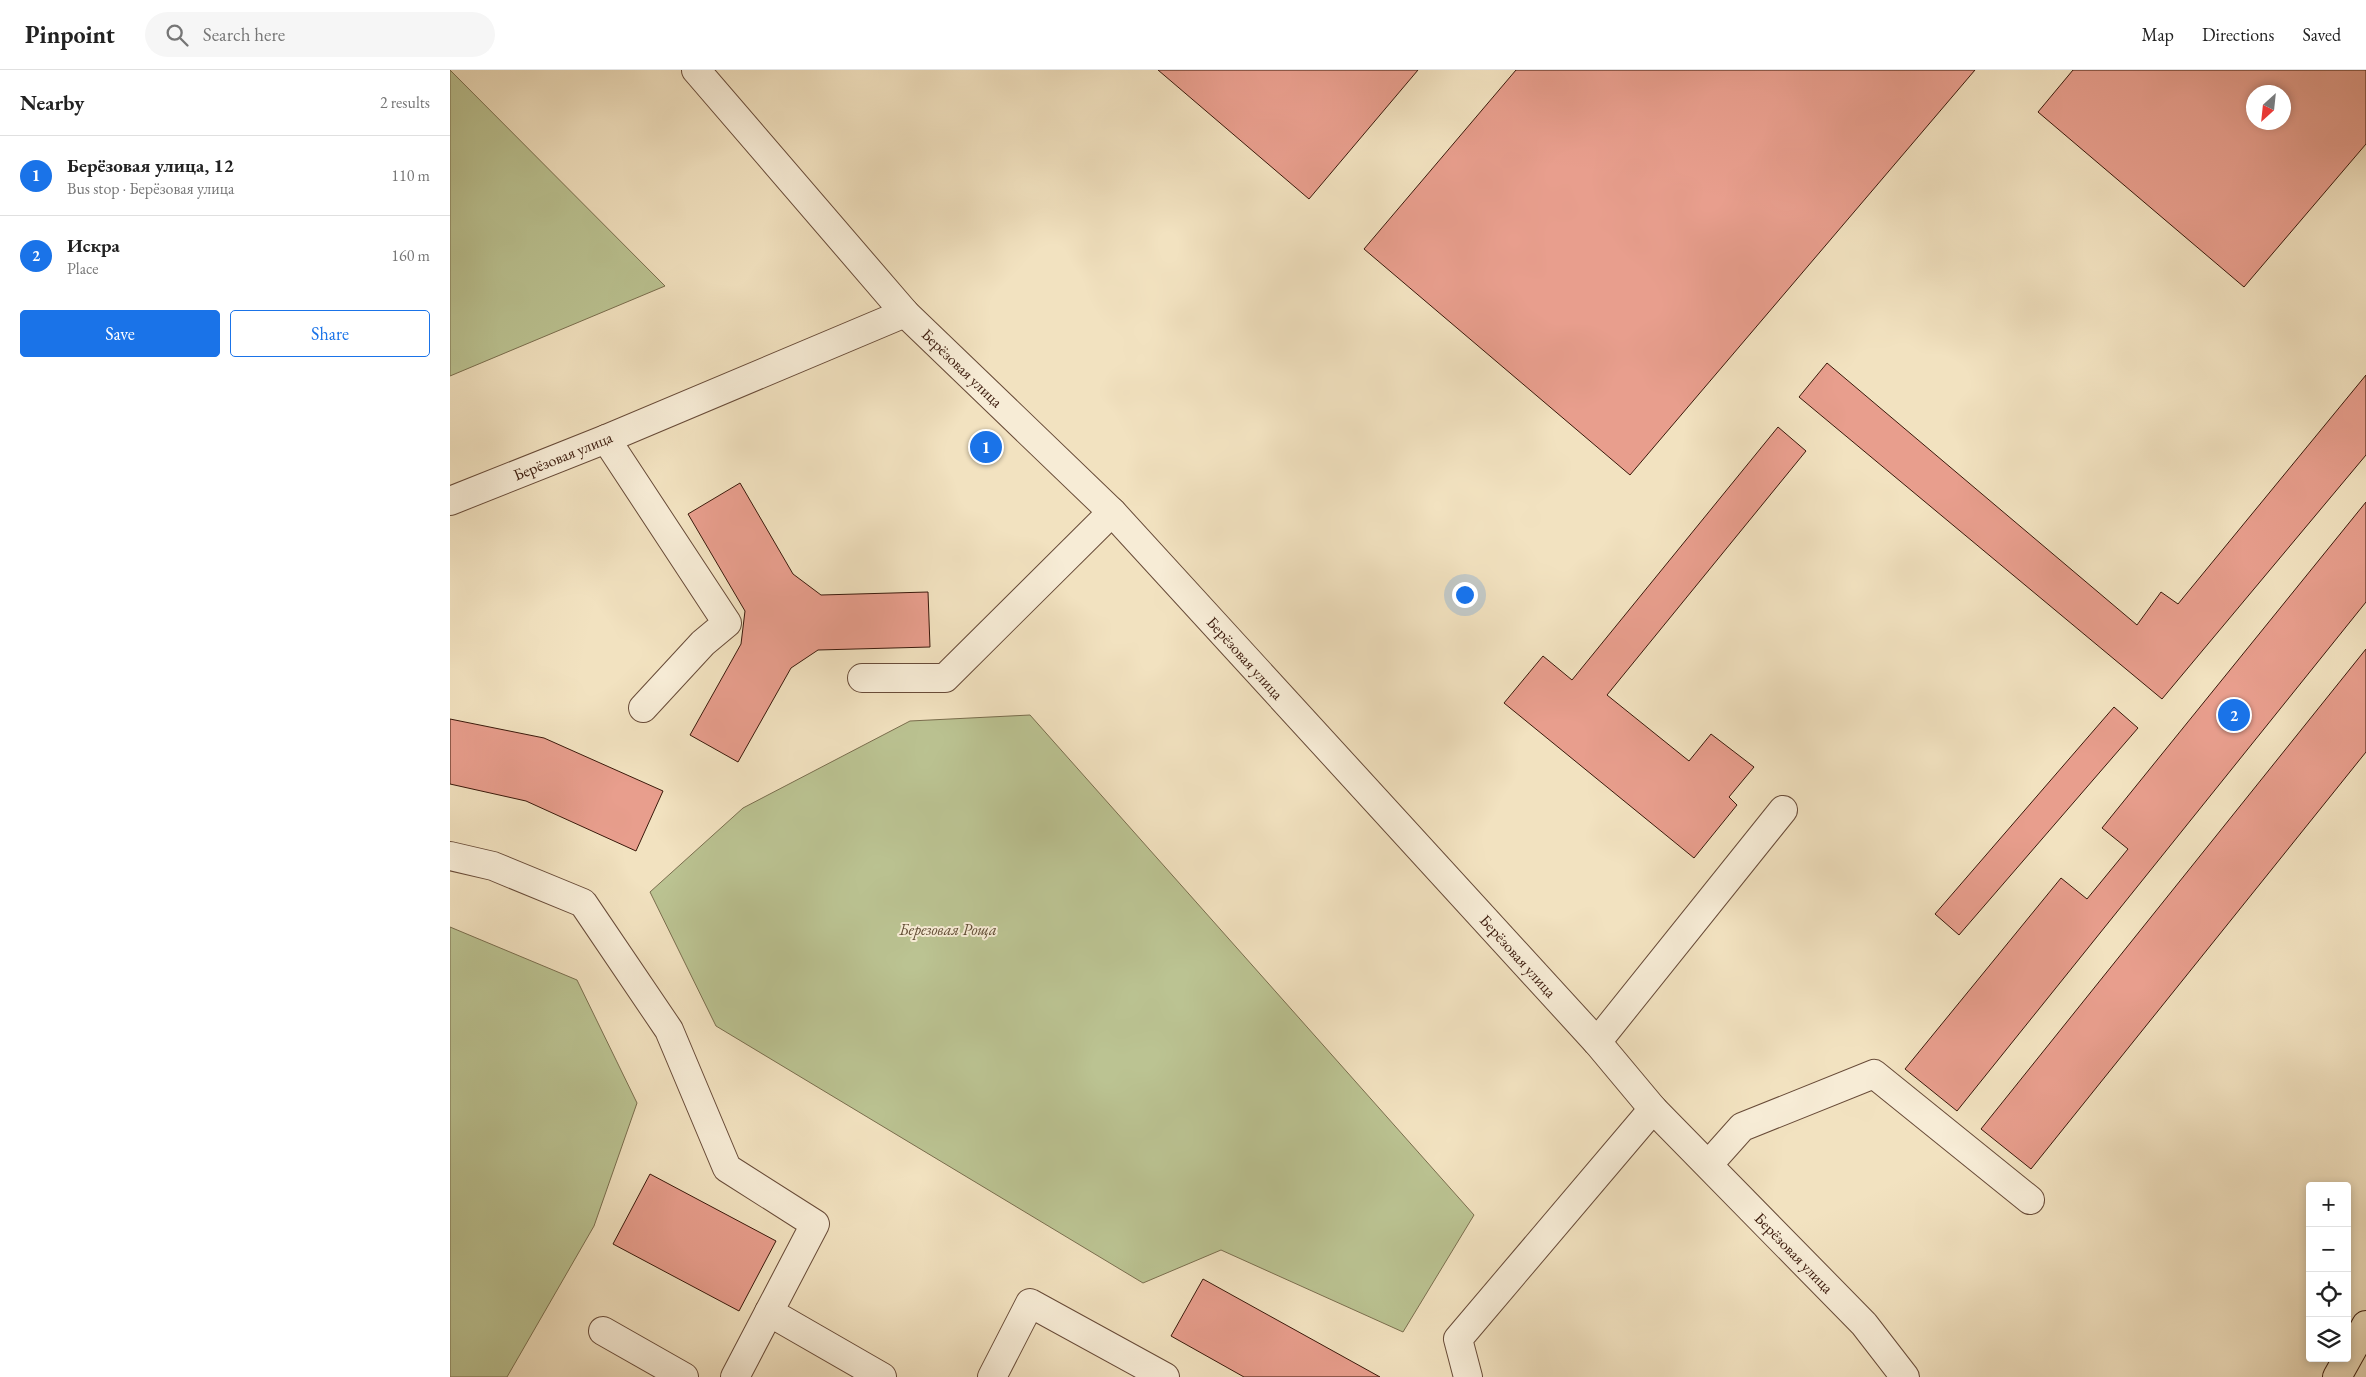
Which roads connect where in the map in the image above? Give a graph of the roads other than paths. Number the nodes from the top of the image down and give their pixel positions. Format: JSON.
{"nodes":[{"id":1,"x":696,"y":70,"type":"edge"},
{"id":2,"x":905,"y":313,"type":"junction"},
{"id":3,"x":606,"y":439,"type":"junction"},
{"id":4,"x":450,"y":501,"type":"edge"},
{"id":5,"x":1112,"y":512,"type":"junction"},
{"id":6,"x":862,"y":678,"type":"dead end"},
{"id":7,"x":643,"y":708,"type":"dead end"},
{"id":8,"x":1783,"y":810,"type":"dead end"},
{"id":9,"x":450,"y":856,"type":"edge"},
{"id":10,"x":1597,"y":1042,"type":"junction"},
{"id":11,"x":1653,"y":1109,"type":"junction"},
{"id":12,"x":1708,"y":1164,"type":"junction"},
{"id":13,"x":2030,"y":1200,"type":"dead end"},
{"id":14,"x":769,"y":1312,"type":"junction"},
{"id":15,"x":2366,"y":1325,"type":"edge"},
{"id":16,"x":603,"y":1331,"type":"dead end"},
{"id":17,"x":684,"y":1377,"type":"edge"},
{"id":18,"x":736,"y":1377,"type":"edge"},
{"id":19,"x":882,"y":1377,"type":"edge"},
{"id":20,"x":992,"y":1377,"type":"edge"},
{"id":21,"x":1165,"y":1377,"type":"edge"},
{"id":22,"x":1468,"y":1377,"type":"edge"},
{"id":23,"x":1905,"y":1377,"type":"edge"},
{"id":24,"x":2337,"y":1377,"type":"edge"}],
"edges":[{"from":1,"to":2,"type":"street"},
{"from":2,"to":3,"type":"street","name":"Берёзовая улица"},
{"from":2,"to":5,"type":"street","name":"Берёзовая улица"},
{"from":3,"to":4,"type":"street","name":"Берёзовая улица"},
{"from":3,"to":7,"type":"street"},
{"from":5,"to":6,"type":"street"},
{"from":5,"to":10,"type":"street","name":"Берёзовая улица"},
{"from":8,"to":10,"type":"street"},
{"from":9,"to":14,"type":"street"},
{"from":10,"to":11,"type":"street","name":"Берёзовая улица"},
{"from":11,"to":12,"type":"street","name":"Берёзовая улица"},
{"from":11,"to":22,"type":"street"},
{"from":12,"to":13,"type":"street"},
{"from":12,"to":23,"type":"street","name":"Берёзовая улица"},
{"from":14,"to":18,"type":"street"},
{"from":14,"to":19,"type":"street"},
{"from":15,"to":24,"type":"main road"},
{"from":16,"to":17,"type":"street"},
{"from":20,"to":21,"type":"street"}]}
